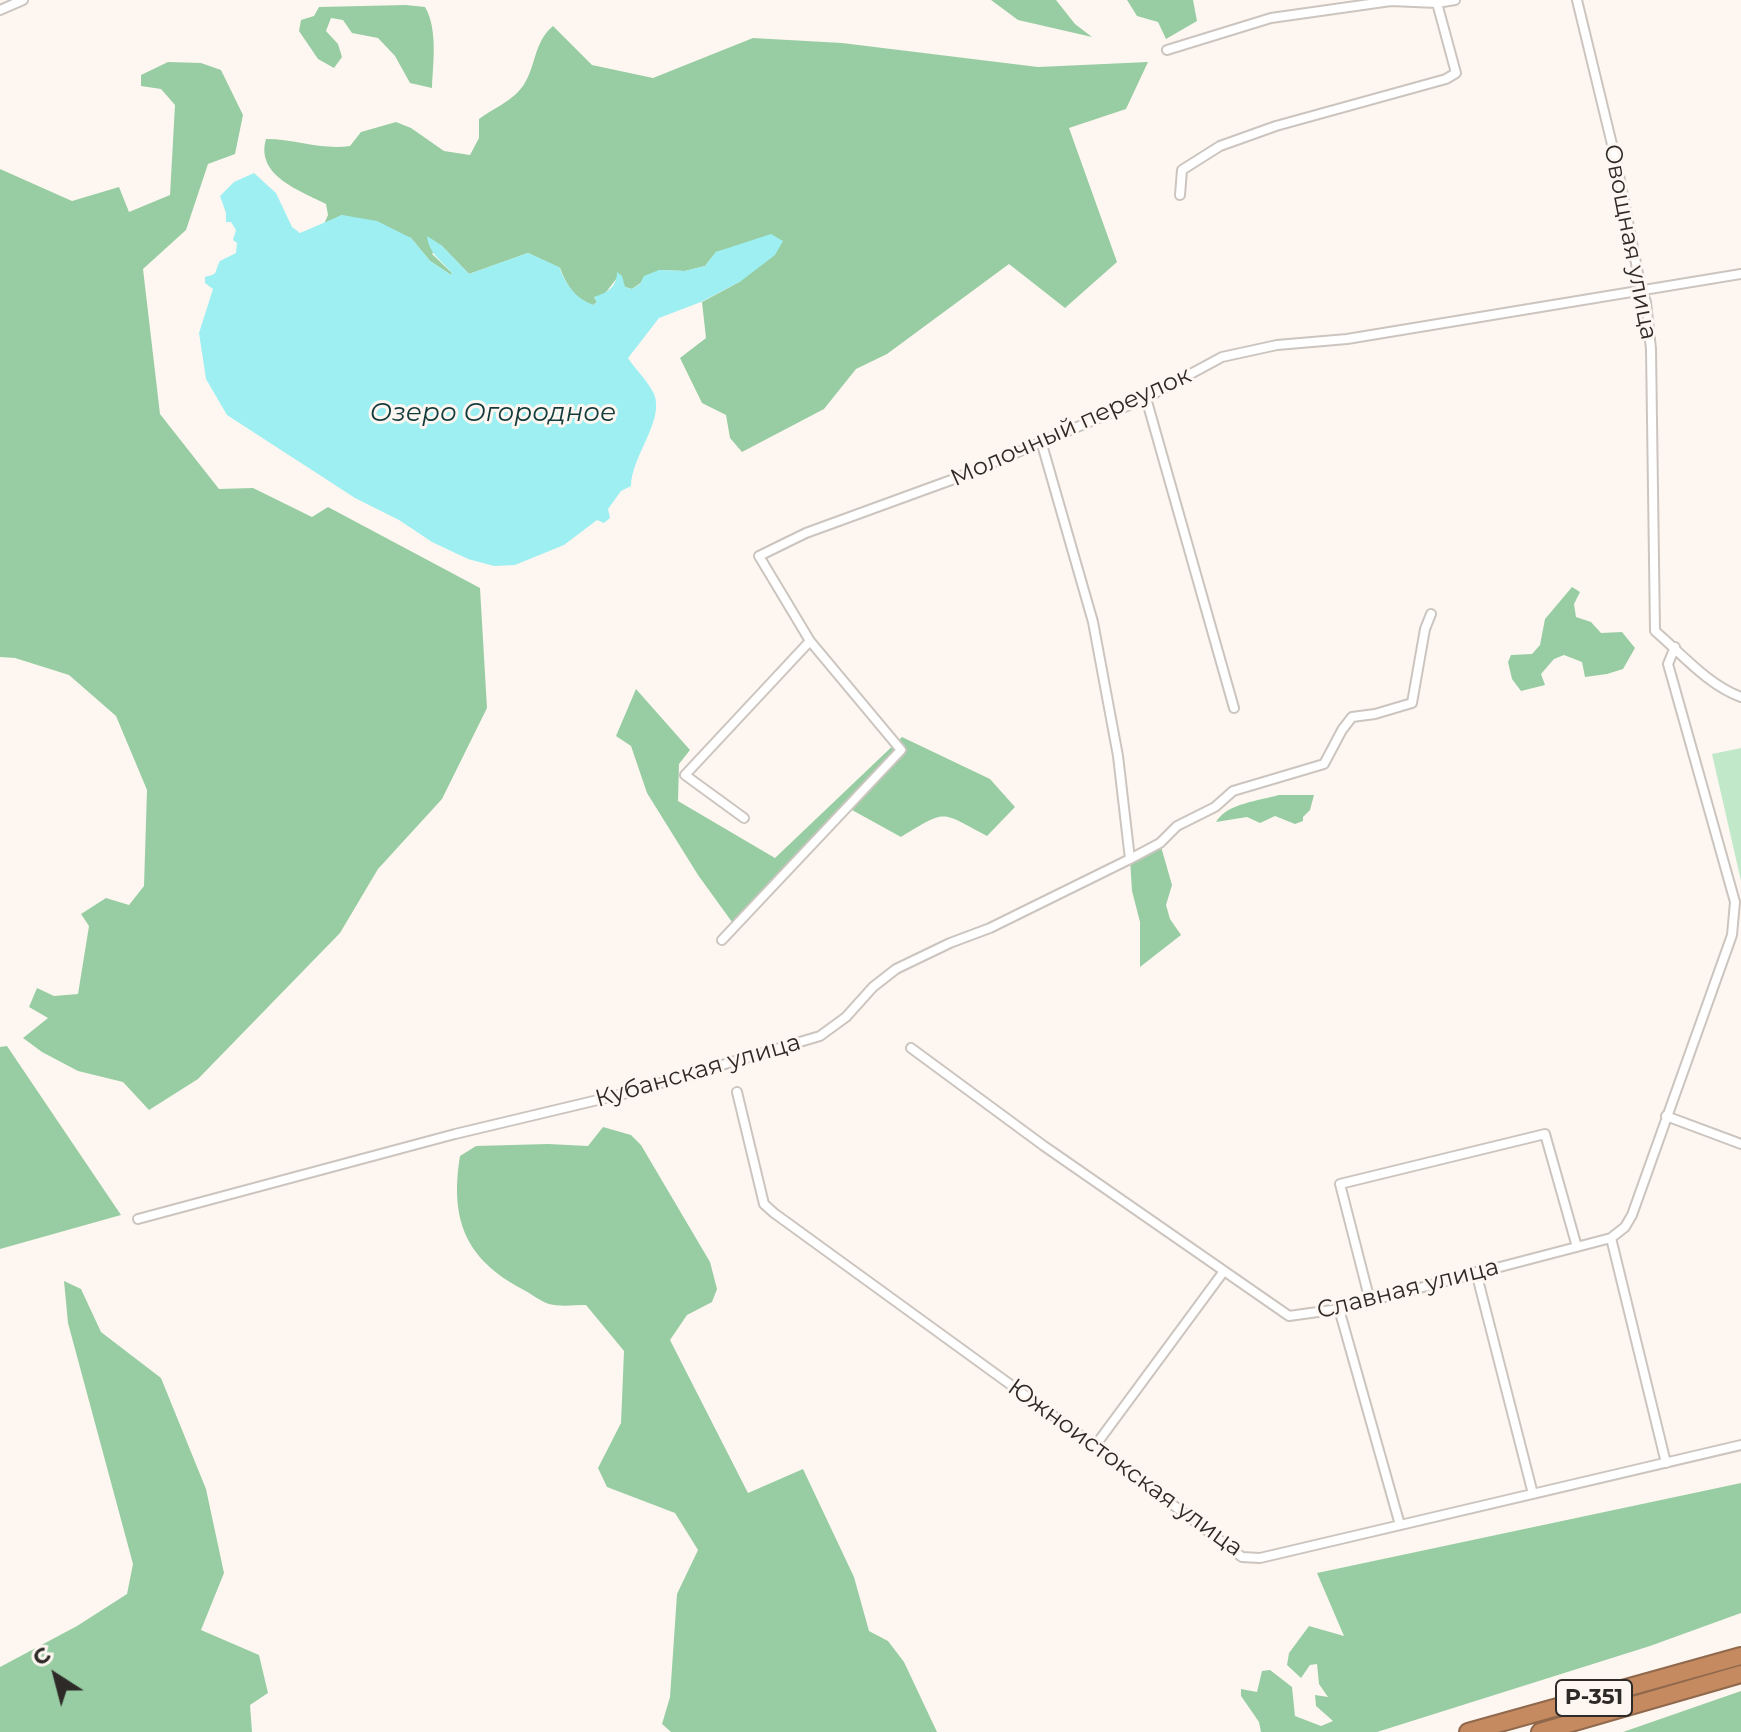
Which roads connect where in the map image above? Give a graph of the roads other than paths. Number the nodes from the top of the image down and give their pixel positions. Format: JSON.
{"nodes":[{"id":1,"x":23,"y":0,"type":"edge"},
{"id":2,"x":1455,"y":0,"type":"edge"},
{"id":3,"x":1577,"y":0,"type":"edge"},
{"id":4,"x":1372,"y":2,"type":"edge"},
{"id":5,"x":1437,"y":3,"type":"junction"},
{"id":6,"x":0,"y":10,"type":"edge"},
{"id":7,"x":1167,"y":50,"type":"dead end"},
{"id":8,"x":1180,"y":195,"type":"dead end"},
{"id":9,"x":1741,"y":274,"type":"edge"},
{"id":10,"x":1641,"y":289,"type":"junction"},
{"id":11,"x":1146,"y":398,"type":"junction"},
{"id":12,"x":1041,"y":441,"type":"junction"},
{"id":13,"x":1431,"y":614,"type":"dead end"},
{"id":14,"x":810,"y":641,"type":"junction"},
{"id":15,"x":1675,"y":647,"type":"junction"},
{"id":16,"x":1741,"y":697,"type":"edge"},
{"id":17,"x":1234,"y":708,"type":"dead end"},
{"id":18,"x":744,"y":818,"type":"dead end"},
{"id":19,"x":1130,"y":859,"type":"junction"},
{"id":20,"x":722,"y":940,"type":"dead end"},
{"id":21,"x":911,"y":1048,"type":"dead end"},
{"id":22,"x":737,"y":1092,"type":"dead end"},
{"id":23,"x":1666,"y":1116,"type":"junction"},
{"id":24,"x":1741,"y":1144,"type":"edge"},
{"id":25,"x":138,"y":1219,"type":"dead end"},
{"id":26,"x":1611,"y":1238,"type":"junction"},
{"id":27,"x":1577,"y":1247,"type":"junction"},
{"id":28,"x":1224,"y":1271,"type":"junction"},
{"id":29,"x":1476,"y":1272,"type":"junction"},
{"id":30,"x":1370,"y":1301,"type":"junction"},
{"id":31,"x":1339,"y":1309,"type":"junction"},
{"id":32,"x":1741,"y":1445,"type":"edge"},
{"id":33,"x":1095,"y":1446,"type":"junction"},
{"id":34,"x":1666,"y":1463,"type":"junction"},
{"id":35,"x":1533,"y":1494,"type":"junction"},
{"id":36,"x":1400,"y":1525,"type":"junction"},
{"id":37,"x":1741,"y":1656,"type":"edge"},
{"id":38,"x":1741,"y":1674,"type":"edge"},
{"id":39,"x":1468,"y":1732,"type":"edge"},
{"id":40,"x":1540,"y":1732,"type":"edge"}],
"edges":[{"from":1,"to":6,"type":"street"},
{"from":2,"to":5,"type":"street"},
{"from":3,"to":10,"type":"street","name":"Овощная улица"},
{"from":4,"to":5,"type":"street"},
{"from":4,"to":7,"type":"street"},
{"from":5,"to":8,"type":"street"},
{"from":9,"to":10,"type":"street","name":"Молочный переулок"},
{"from":10,"to":11,"type":"street","name":"Молочный переулок"},
{"from":10,"to":15,"type":"street","name":"Овощная улица"},
{"from":11,"to":12,"type":"street","name":"Молочный переулок"},
{"from":11,"to":17,"type":"street"},
{"from":12,"to":14,"type":"street","name":"Молочный переулок"},
{"from":12,"to":19,"type":"street"},
{"from":13,"to":19,"type":"street","name":"Кубанская улица"},
{"from":14,"to":18,"type":"street"},
{"from":14,"to":20,"type":"street"},
{"from":15,"to":16,"type":"street"},
{"from":15,"to":23,"type":"street"},
{"from":19,"to":25,"type":"street","name":"Кубанская улица"},
{"from":21,"to":28,"type":"street","name":"Славная улица"},
{"from":22,"to":33,"type":"street","name":"Южноистокская улица"},
{"from":23,"to":24,"type":"street"},
{"from":23,"to":26,"type":"street"},
{"from":26,"to":27,"type":"street","name":"Славная улица"},
{"from":26,"to":34,"type":"street"},
{"from":27,"to":29,"type":"street","name":"Славная улица"},
{"from":27,"to":30,"type":"street"},
{"from":28,"to":31,"type":"street","name":"Славная улица"},
{"from":28,"to":33,"type":"street"},
{"from":29,"to":30,"type":"street","name":"Славная улица"},
{"from":29,"to":35,"type":"street"},
{"from":30,"to":31,"type":"street","name":"Славная улица"},
{"from":31,"to":36,"type":"street"},
{"from":32,"to":34,"type":"street","name":"Южноистокская улица"},
{"from":33,"to":36,"type":"street","name":"Южноистокская улица"},
{"from":34,"to":35,"type":"street","name":"Южноистокская улица"},
{"from":35,"to":36,"type":"street","name":"Южноистокская улица"},
{"from":37,"to":39,"type":"highway","number":"Р-351"},
{"from":38,"to":40,"type":"highway","number":"Р-351"}]}
